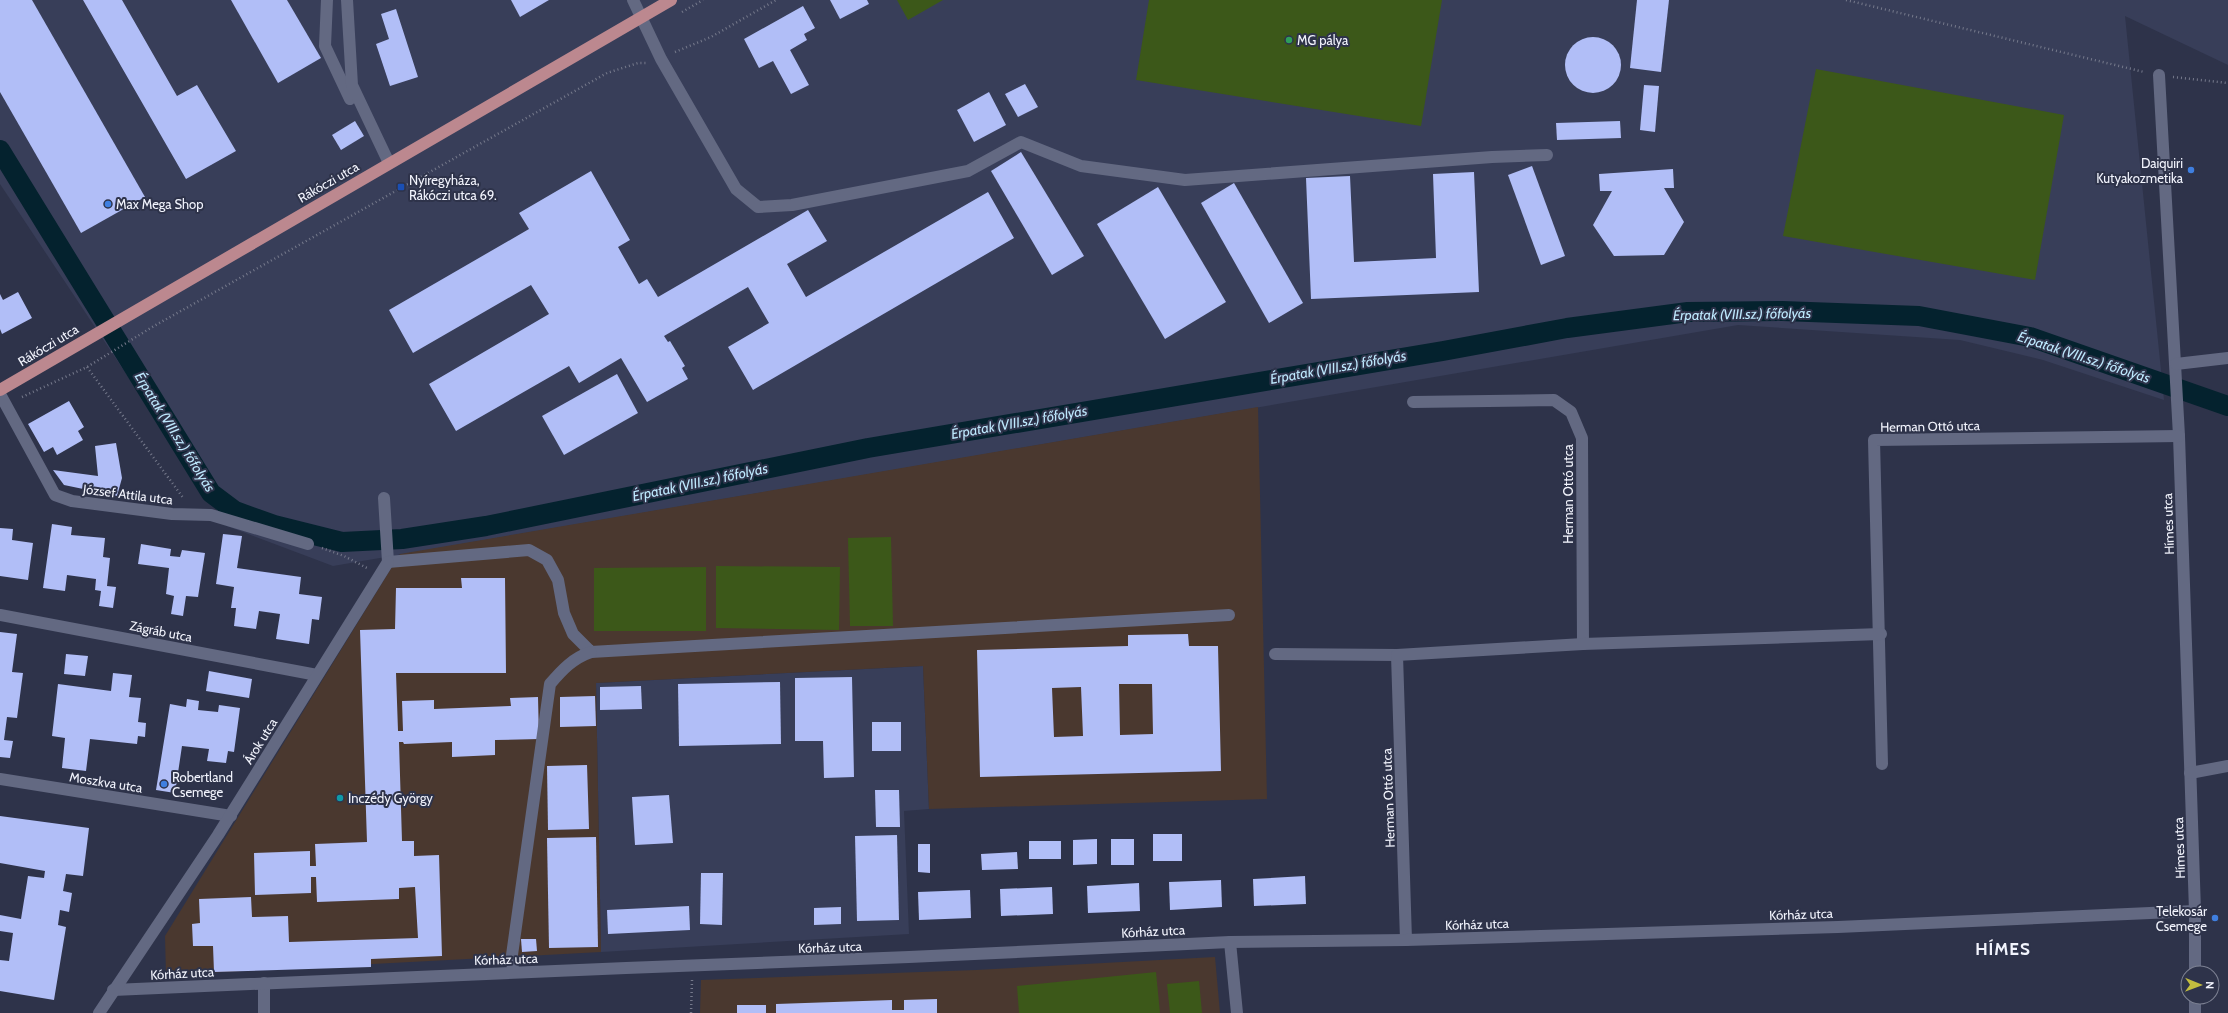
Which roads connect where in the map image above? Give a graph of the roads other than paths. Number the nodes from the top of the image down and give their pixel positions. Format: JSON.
{"nodes":[{"id":1,"x":327,"y":0,"type":"edge"},
{"id":2,"x":347,"y":0,"type":"edge"},
{"id":3,"x":633,"y":0,"type":"edge"},
{"id":4,"x":671,"y":0,"type":"edge"},
{"id":5,"x":642,"y":17,"type":"junction"},
{"id":6,"x":2159,"y":75,"type":"road end"},
{"id":7,"x":377,"y":139,"type":"junction"},
{"id":8,"x":1547,"y":155,"type":"dead end"},
{"id":9,"x":389,"y":163,"type":"junction"},
{"id":10,"x":2228,"y":358,"type":"edge"},
{"id":11,"x":2176,"y":370,"type":"junction"},
{"id":12,"x":0,"y":390,"type":"edge"},
{"id":13,"x":3,"y":399,"type":"edge"},
{"id":14,"x":1413,"y":402,"type":"dead end"},
{"id":15,"x":2179,"y":436,"type":"junction"},
{"id":16,"x":384,"y":498,"type":"dead end"},
{"id":17,"x":308,"y":544,"type":"road end"},
{"id":18,"x":388,"y":562,"type":"junction"},
{"id":19,"x":0,"y":615,"type":"edge"},
{"id":20,"x":1229,"y":616,"type":"dead end"},
{"id":21,"x":1881,"y":634,"type":"junction"},
{"id":22,"x":1583,"y":644,"type":"junction"},
{"id":23,"x":591,"y":652,"type":"junction"},
{"id":24,"x":1275,"y":654,"type":"dead end"},
{"id":25,"x":1397,"y":656,"type":"junction"},
{"id":26,"x":317,"y":675,"type":"junction"},
{"id":27,"x":1882,"y":764,"type":"dead end"},
{"id":28,"x":2228,"y":766,"type":"edge"},
{"id":29,"x":2190,"y":773,"type":"junction"},
{"id":30,"x":0,"y":779,"type":"edge"},
{"id":31,"x":230,"y":816,"type":"junction"},
{"id":32,"x":2195,"y":911,"type":"junction"},
{"id":33,"x":1406,"y":940,"type":"junction"},
{"id":34,"x":1230,"y":942,"type":"junction"},
{"id":35,"x":2195,"y":965,"type":"edge"},
{"id":36,"x":513,"y":972,"type":"junction"},
{"id":37,"x":264,"y":983,"type":"junction"},
{"id":38,"x":113,"y":990,"type":"junction"},
{"id":39,"x":99,"y":1013,"type":"edge"},
{"id":40,"x":264,"y":1013,"type":"edge"},
{"id":41,"x":1237,"y":1013,"type":"edge"}],
"edges":[{"from":1,"to":7,"type":"street"},
{"from":2,"to":7,"type":"street"},
{"from":3,"to":5,"type":"street"},
{"from":4,"to":5,"type":"main road","name":"Rákóczi utca"},
{"from":5,"to":8,"type":"street"},
{"from":5,"to":9,"type":"main road","name":"Rákóczi utca"},
{"from":6,"to":11,"type":"street","name":"Hímes utca"},
{"from":7,"to":9,"type":"street"},
{"from":9,"to":12,"type":"main road","name":"Rákóczi utca"},
{"from":10,"to":11,"type":"street"},
{"from":11,"to":15,"type":"street","name":"Hímes utca"},
{"from":13,"to":17,"type":"street","name":"József Attila utca"},
{"from":14,"to":22,"type":"street","name":"Herman Ottó utca"},
{"from":15,"to":21,"type":"street","name":"Herman Ottó utca"},
{"from":15,"to":29,"type":"street","name":"Hímes utca"},
{"from":16,"to":18,"type":"street"},
{"from":18,"to":23,"type":"street"},
{"from":18,"to":26,"type":"street","name":"Árok utca"},
{"from":19,"to":26,"type":"street","name":"Zágráb utca"},
{"from":20,"to":23,"type":"street"},
{"from":21,"to":22,"type":"street"},
{"from":21,"to":27,"type":"street","name":"Herman Ottó utca"},
{"from":22,"to":25,"type":"street"},
{"from":23,"to":36,"type":"street"},
{"from":24,"to":25,"type":"street"},
{"from":25,"to":33,"type":"street","name":"Herman Ottó utca"},
{"from":26,"to":31,"type":"street","name":"Árok utca"},
{"from":28,"to":29,"type":"street"},
{"from":29,"to":32,"type":"street","name":"Hímes utca"},
{"from":30,"to":31,"type":"street","name":"Moszkva utca"},
{"from":31,"to":38,"type":"street","name":"Árok utca"},
{"from":32,"to":33,"type":"street","name":"Kórház utca"},
{"from":32,"to":35,"type":"street","name":"Hímes utca"},
{"from":33,"to":34,"type":"street","name":"Kórház utca"},
{"from":34,"to":36,"type":"street","name":"Kórház utca"},
{"from":34,"to":41,"type":"street"},
{"from":36,"to":37,"type":"street","name":"Kórház utca"},
{"from":37,"to":38,"type":"street","name":"Kórház utca"},
{"from":37,"to":40,"type":"street"},
{"from":38,"to":39,"type":"street","name":"Árok utca"}]}
